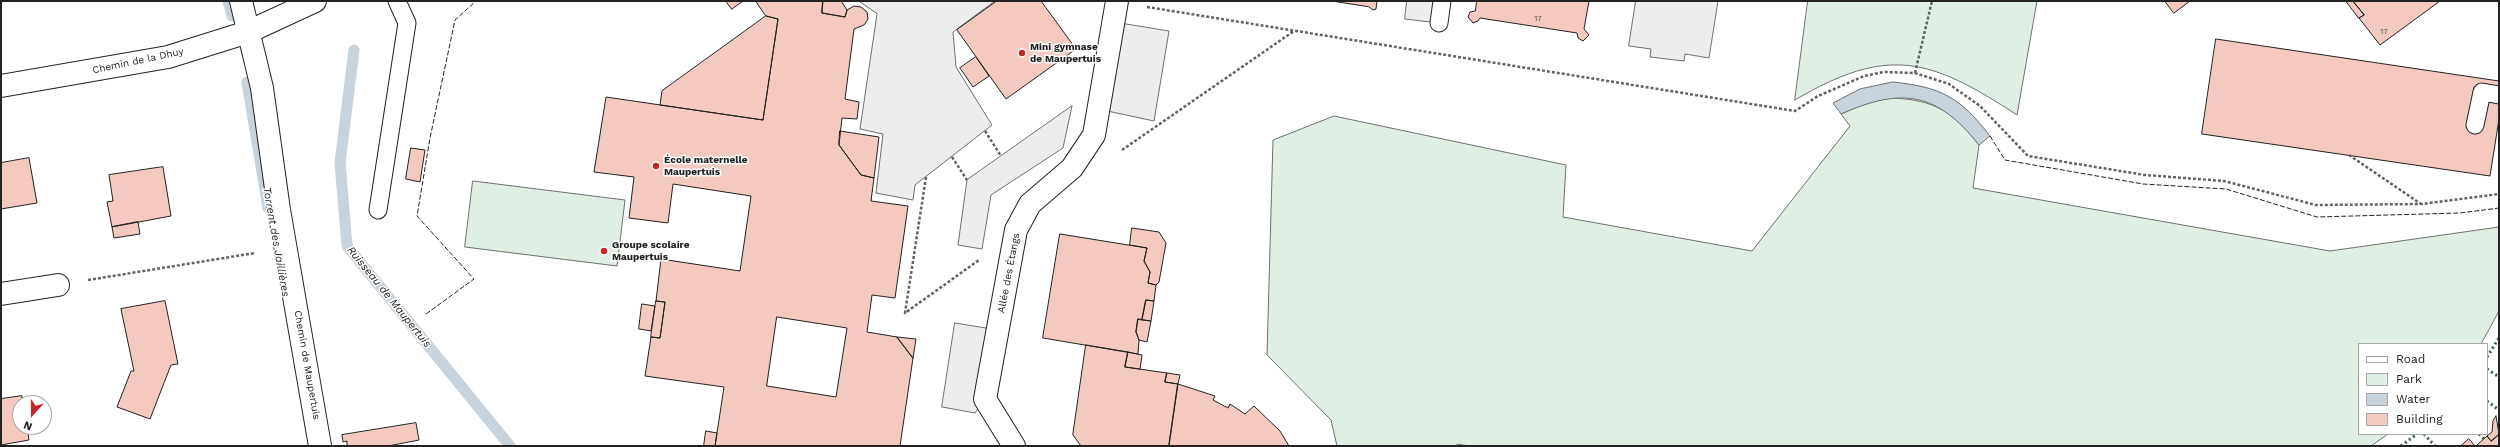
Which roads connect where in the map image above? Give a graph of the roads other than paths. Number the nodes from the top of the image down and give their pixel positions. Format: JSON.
{"nodes":[{"id":1,"x":241,"y":1,"type":"edge"},
{"id":2,"x":315,"y":1,"type":"edge"},
{"id":3,"x":397,"y":1,"type":"edge"},
{"id":4,"x":1442,"y":1,"type":"edge"},
{"id":5,"x":1117,"y":2,"type":"edge"},
{"id":6,"x":1439,"y":24,"type":"dead end"},
{"id":7,"x":248,"y":32,"type":"junction"},
{"id":8,"x":1,"y":86,"type":"edge"},
{"id":9,"x":2499,"y":95,"type":"edge"},
{"id":10,"x":2475,"y":125,"type":"dead end"},
{"id":11,"x":378,"y":210,"type":"dead end"},
{"id":12,"x":58,"y":285,"type":"road end"},
{"id":13,"x":1,"y":294,"type":"edge"},
{"id":14,"x":320,"y":446,"type":"edge"},
{"id":15,"x":1014,"y":446,"type":"edge"}],
"edges":[{"from":1,"to":7,"type":"street","name":"Chemin de Maupertuis"},
{"from":2,"to":7,"type":"street","name":"Chemin de la Dhuy"},
{"from":3,"to":11,"type":"lane"},
{"from":4,"to":6,"type":"lane"},
{"from":5,"to":15,"type":"street","name":"Allée des Étangs"},
{"from":7,"to":8,"type":"street","name":"Chemin de la Dhuy"},
{"from":7,"to":14,"type":"street","name":"Chemin de Maupertuis"},
{"from":9,"to":10,"type":"lane"},
{"from":12,"to":13,"type":"street"}]}
